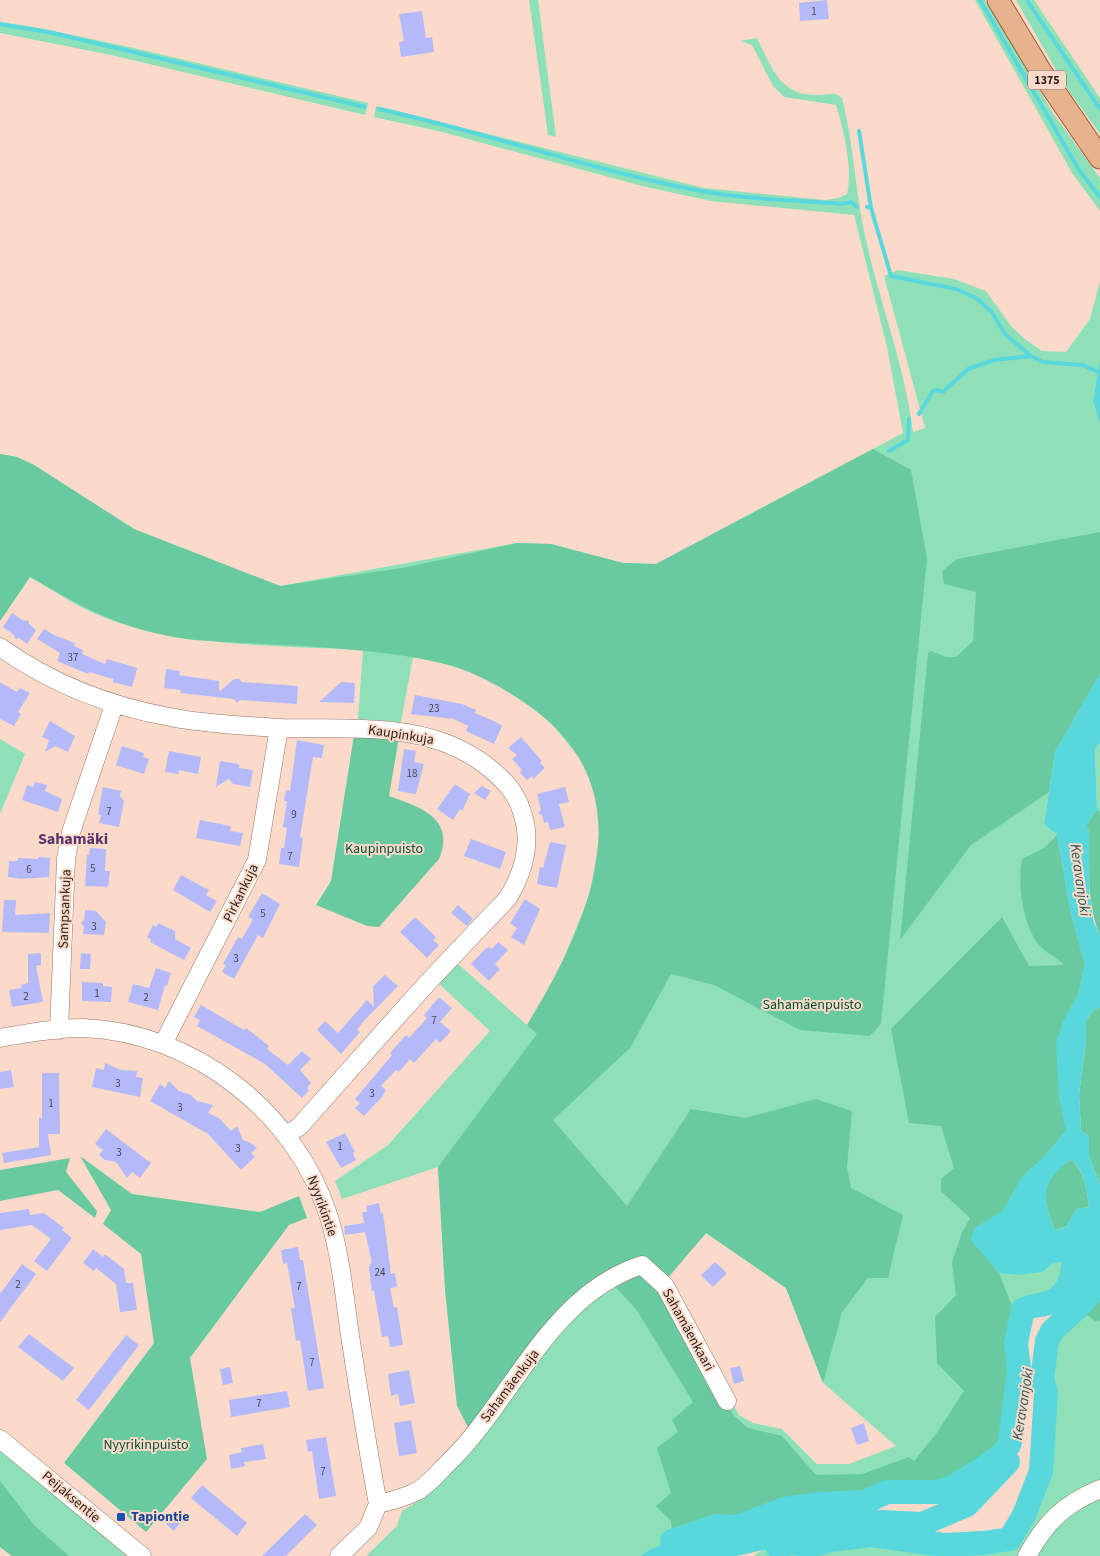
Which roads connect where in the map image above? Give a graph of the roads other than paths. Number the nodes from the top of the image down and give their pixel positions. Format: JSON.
{"nodes":[{"id":1,"x":998,"y":0,"type":"edge"},
{"id":2,"x":1100,"y":158,"type":"edge"},
{"id":3,"x":0,"y":647,"type":"edge"},
{"id":4,"x":114,"y":705,"type":"junction"},
{"id":5,"x":279,"y":728,"type":"junction"},
{"id":6,"x":59,"y":1030,"type":"junction"},
{"id":7,"x":0,"y":1038,"type":"edge"},
{"id":8,"x":163,"y":1044,"type":"junction"},
{"id":9,"x":287,"y":1134,"type":"junction"},
{"id":10,"x":642,"y":1265,"type":"joint"},
{"id":11,"x":727,"y":1401,"type":"dead end"},
{"id":12,"x":0,"y":1439,"type":"edge"},
{"id":13,"x":1100,"y":1489,"type":"edge"},
{"id":14,"x":378,"y":1504,"type":"junction"},
{"id":15,"x":142,"y":1556,"type":"edge"},
{"id":16,"x":339,"y":1556,"type":"edge"},
{"id":17,"x":1027,"y":1556,"type":"edge"}],
"edges":[{"from":1,"to":2,"type":"main road","number":"1375"},
{"from":3,"to":4,"type":"street","name":"Kaupinkuja"},
{"from":4,"to":5,"type":"street","name":"Kaupinkuja"},
{"from":4,"to":6,"type":"street","name":"Sampsankuja"},
{"from":5,"to":8,"type":"street","name":"Pirkankuja"},
{"from":5,"to":9,"type":"street","name":"Kaupinkuja"},
{"from":6,"to":7,"type":"street","name":"Nyyrikintie"},
{"from":6,"to":8,"type":"street","name":"Nyyrikintie"},
{"from":8,"to":9,"type":"street","name":"Nyyrikintie"},
{"from":9,"to":14,"type":"street","name":"Nyyrikintie"},
{"from":10,"to":11,"type":"street","name":"Sahamäenkaari"},
{"from":10,"to":14,"type":"street","name":"Sahamäenkuja"},
{"from":12,"to":15,"type":"street","name":"Peijaksentie"},
{"from":13,"to":17,"type":"street"},
{"from":14,"to":16,"type":"street"}]}
